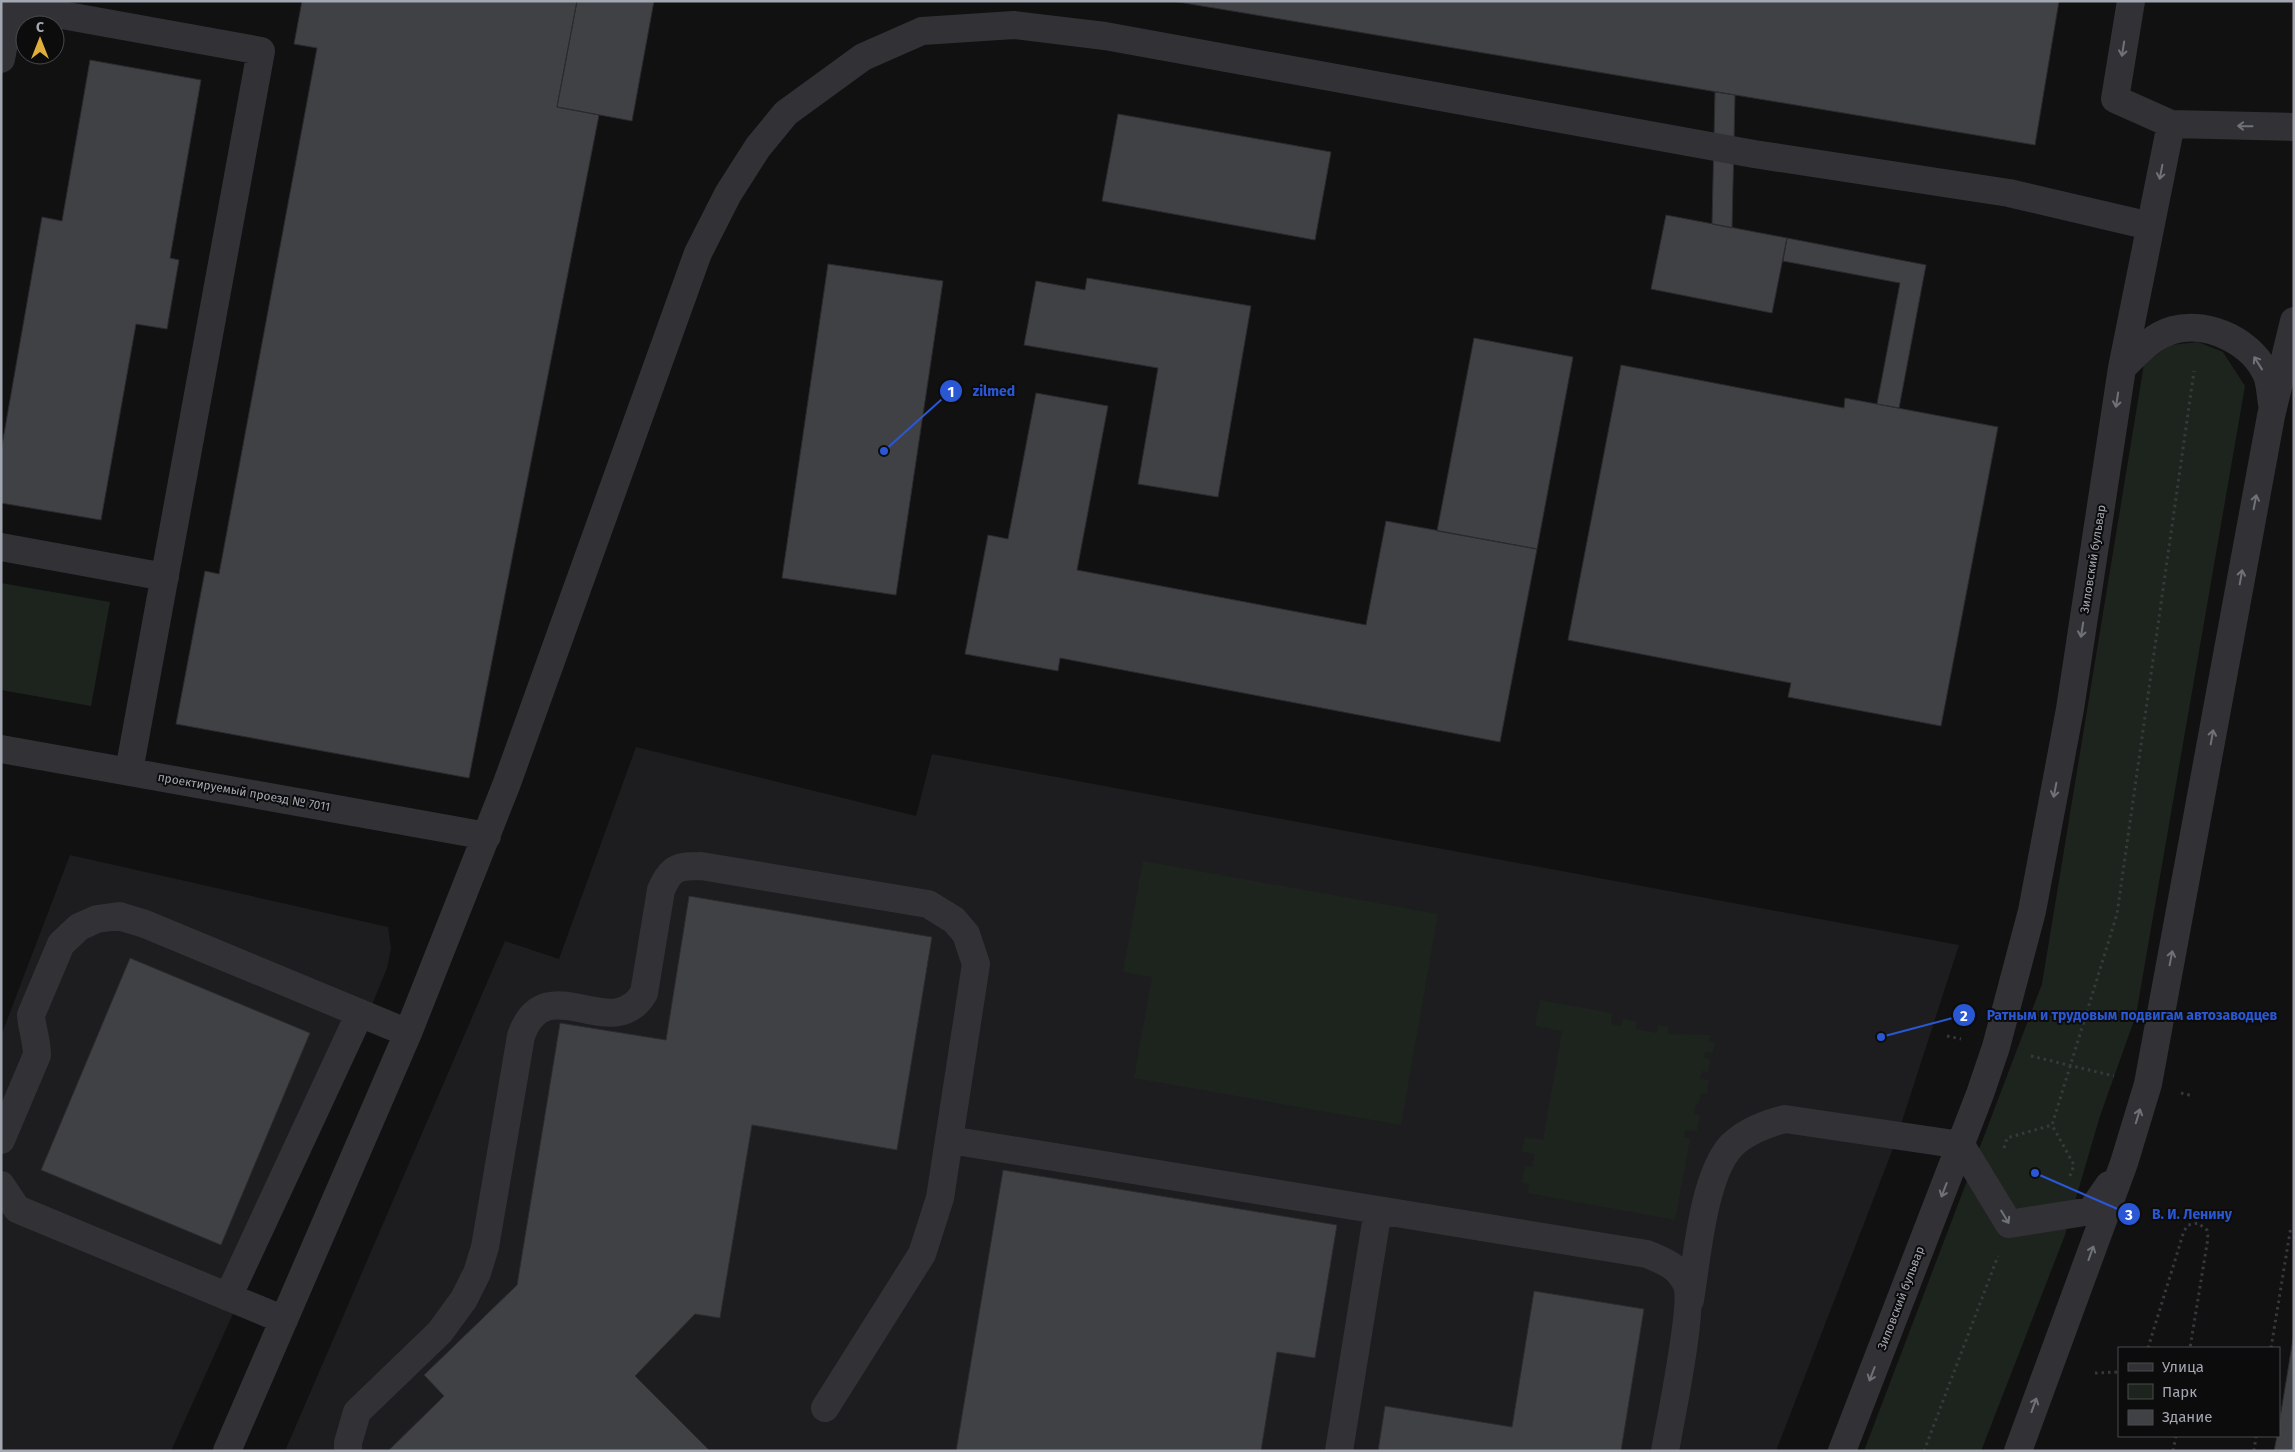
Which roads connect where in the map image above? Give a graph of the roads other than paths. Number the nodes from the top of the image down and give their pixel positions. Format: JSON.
{"nodes":[{"id":1,"x":2131,"y":1,"type":"edge"},
{"id":2,"x":6,"y":5,"type":"edge"},
{"id":3,"x":1,"y":59,"type":"edge"},
{"id":4,"x":2171,"y":124,"type":"junction"},
{"id":5,"x":2294,"y":127,"type":"edge"},
{"id":6,"x":2150,"y":226,"type":"junction"},
{"id":7,"x":2294,"y":321,"type":"edge"},
{"id":8,"x":2122,"y":368,"type":"junction"},
{"id":9,"x":2273,"y":408,"type":"junction"},
{"id":10,"x":1,"y":547,"type":"edge"},
{"id":11,"x":165,"y":577,"type":"junction"},
{"id":12,"x":1,"y":749,"type":"edge"},
{"id":13,"x":129,"y":771,"type":"junction"},
{"id":14,"x":486,"y":836,"type":"junction"},
{"id":15,"x":360,"y":1013,"type":"junction"},
{"id":16,"x":408,"y":1033,"type":"junction"},
{"id":17,"x":1,"y":1140,"type":"edge"},
{"id":18,"x":950,"y":1140,"type":"junction"},
{"id":19,"x":1961,"y":1145,"type":"junction"},
{"id":20,"x":2124,"y":1163,"type":"junction"},
{"id":21,"x":1,"y":1186,"type":"edge"},
{"id":22,"x":1378,"y":1210,"type":"junction"},
{"id":23,"x":228,"y":1297,"type":"junction"},
{"id":24,"x":1687,"y":1318,"type":"junction"},
{"id":25,"x":284,"y":1320,"type":"junction"},
{"id":26,"x":825,"y":1408,"type":"dead end"},
{"id":27,"x":227,"y":1451,"type":"edge"},
{"id":28,"x":348,"y":1451,"type":"edge"},
{"id":29,"x":1339,"y":1451,"type":"edge"},
{"id":30,"x":1665,"y":1451,"type":"edge"},
{"id":31,"x":1842,"y":1451,"type":"edge"},
{"id":32,"x":2018,"y":1451,"type":"edge"}],
"edges":[{"from":1,"to":4,"type":"street","one_way":true},
{"from":2,"to":3,"type":"street"},
{"from":2,"to":11,"type":"street"},
{"from":5,"to":4,"type":"street","one_way":true},
{"from":4,"to":6,"type":"street","name":"Зиловский бульвар","one_way":true},
{"from":6,"to":8,"type":"street","name":"Зиловский бульвар"},
{"from":6,"to":14,"type":"street"},
{"from":7,"to":9,"type":"street"},
{"from":9,"to":8,"type":"street","one_way":true},
{"from":8,"to":19,"type":"street","name":"Зиловский бульвар","one_way":true},
{"from":20,"to":9,"type":"street","one_way":true},
{"from":10,"to":11,"type":"street"},
{"from":11,"to":13,"type":"street"},
{"from":12,"to":13,"type":"street","name":"проектируемый проезд № 7011"},
{"from":13,"to":14,"type":"street","name":"проектируемый проезд № 7011"},
{"from":14,"to":16,"type":"street"},
{"from":15,"to":16,"type":"street"},
{"from":15,"to":17,"type":"street"},
{"from":15,"to":23,"type":"street"},
{"from":16,"to":25,"type":"street"},
{"from":18,"to":22,"type":"street"},
{"from":18,"to":26,"type":"street"},
{"from":18,"to":28,"type":"street"},
{"from":19,"to":20,"type":"street","one_way":true},
{"from":19,"to":24,"type":"street"},
{"from":19,"to":31,"type":"street","name":"Зиловский бульвар","one_way":true},
{"from":32,"to":20,"type":"street","one_way":true},
{"from":21,"to":23,"type":"street"},
{"from":22,"to":24,"type":"street"},
{"from":22,"to":29,"type":"street"},
{"from":23,"to":25,"type":"street"},
{"from":24,"to":30,"type":"street"},
{"from":25,"to":27,"type":"street"}]}
